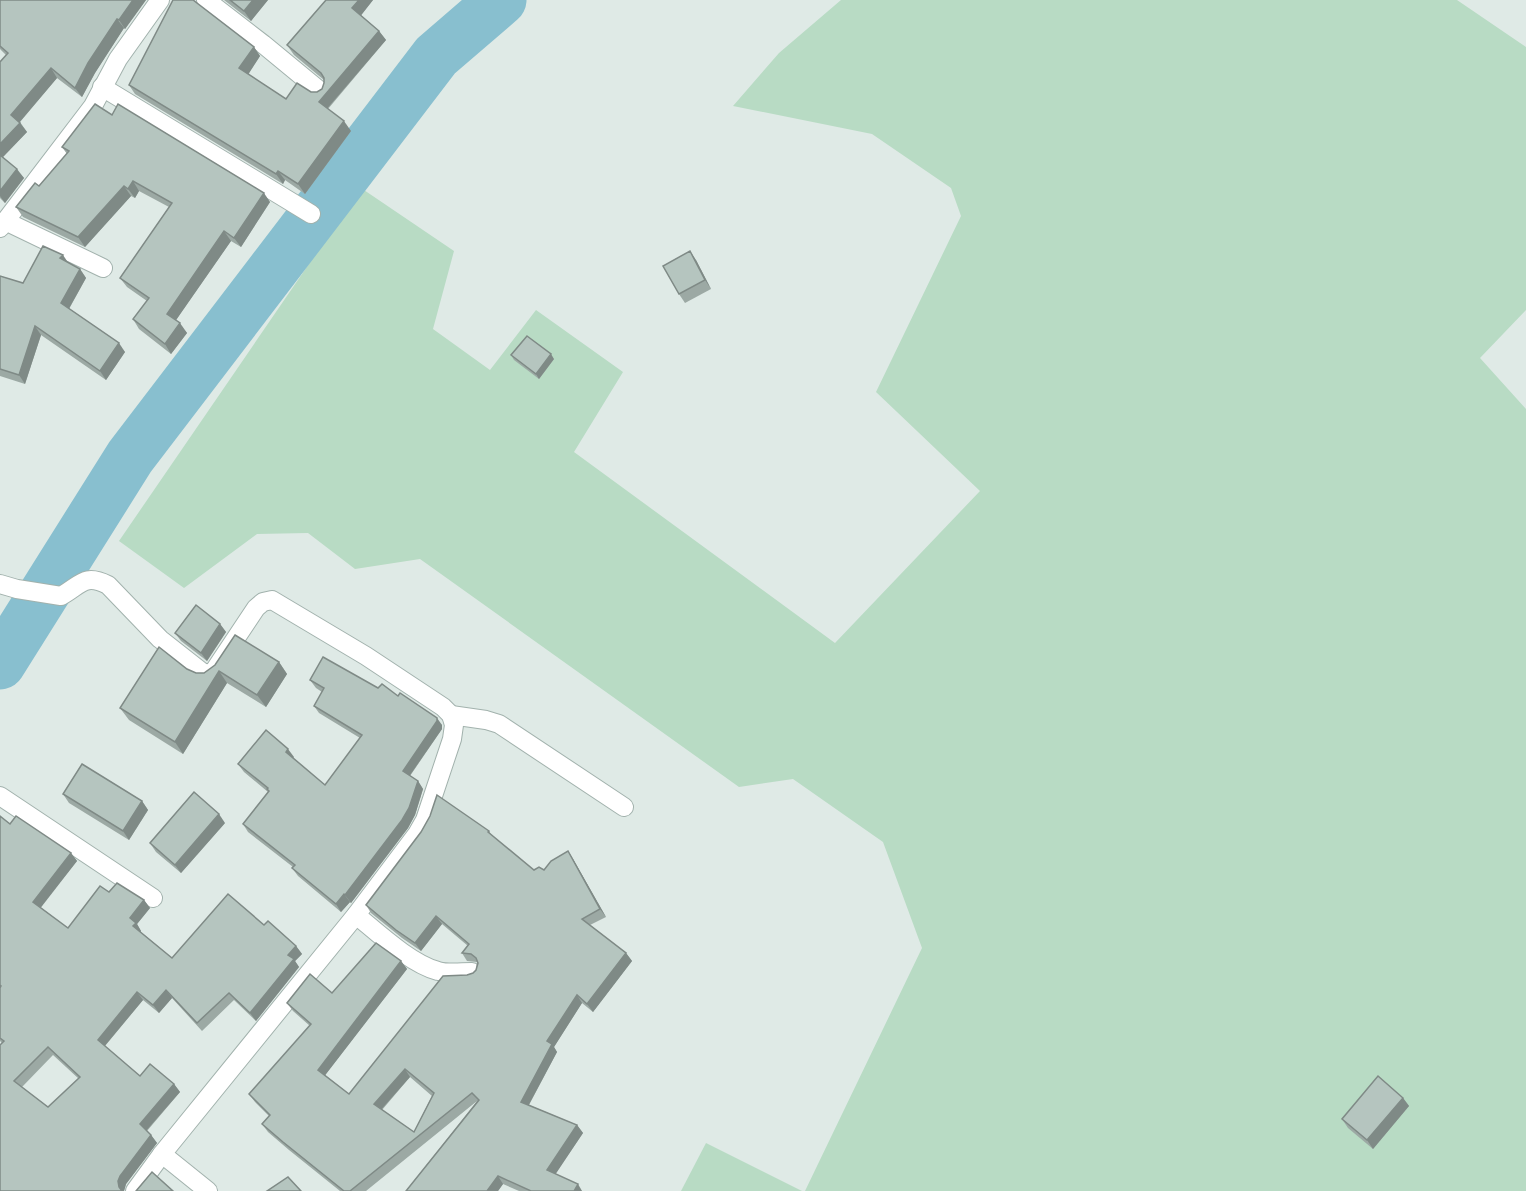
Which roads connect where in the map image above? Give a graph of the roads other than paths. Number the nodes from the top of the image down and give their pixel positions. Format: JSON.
{"nodes":[{"id":1,"x":160,"y":0,"type":"edge"},
{"id":2,"x":206,"y":0,"type":"edge"},
{"id":3,"x":102,"y":87,"type":"junction"},
{"id":4,"x":320,"y":91,"type":"edge"},
{"id":5,"x":311,"y":214,"type":"dead end"},
{"id":6,"x":3,"y":225,"type":"edge"},
{"id":7,"x":103,"y":268,"type":"dead end"},
{"id":8,"x":8,"y":587,"type":"edge"},
{"id":9,"x":451,"y":715,"type":"junction"},
{"id":10,"x":0,"y":796,"type":"edge"},
{"id":11,"x":624,"y":807,"type":"dead end"},
{"id":12,"x":153,"y":898,"type":"dead end"},
{"id":13,"x":356,"y":915,"type":"junction"},
{"id":14,"x":471,"y":972,"type":"edge"},
{"id":15,"x":162,"y":1154,"type":"junction"},
{"id":16,"x":135,"y":1191,"type":"edge"},
{"id":17,"x":208,"y":1191,"type":"edge"}],
"edges":[{"from":1,"to":3,"type":"street"},
{"from":2,"to":4,"type":"street"},
{"from":3,"to":5,"type":"street"},
{"from":3,"to":6,"type":"street"},
{"from":6,"to":7,"type":"street"},
{"from":8,"to":9,"type":"street"},
{"from":9,"to":11,"type":"street"},
{"from":9,"to":13,"type":"street"},
{"from":10,"to":12,"type":"street"},
{"from":13,"to":14,"type":"street"},
{"from":13,"to":15,"type":"street"},
{"from":15,"to":16,"type":"street"},
{"from":15,"to":17,"type":"street"}]}
